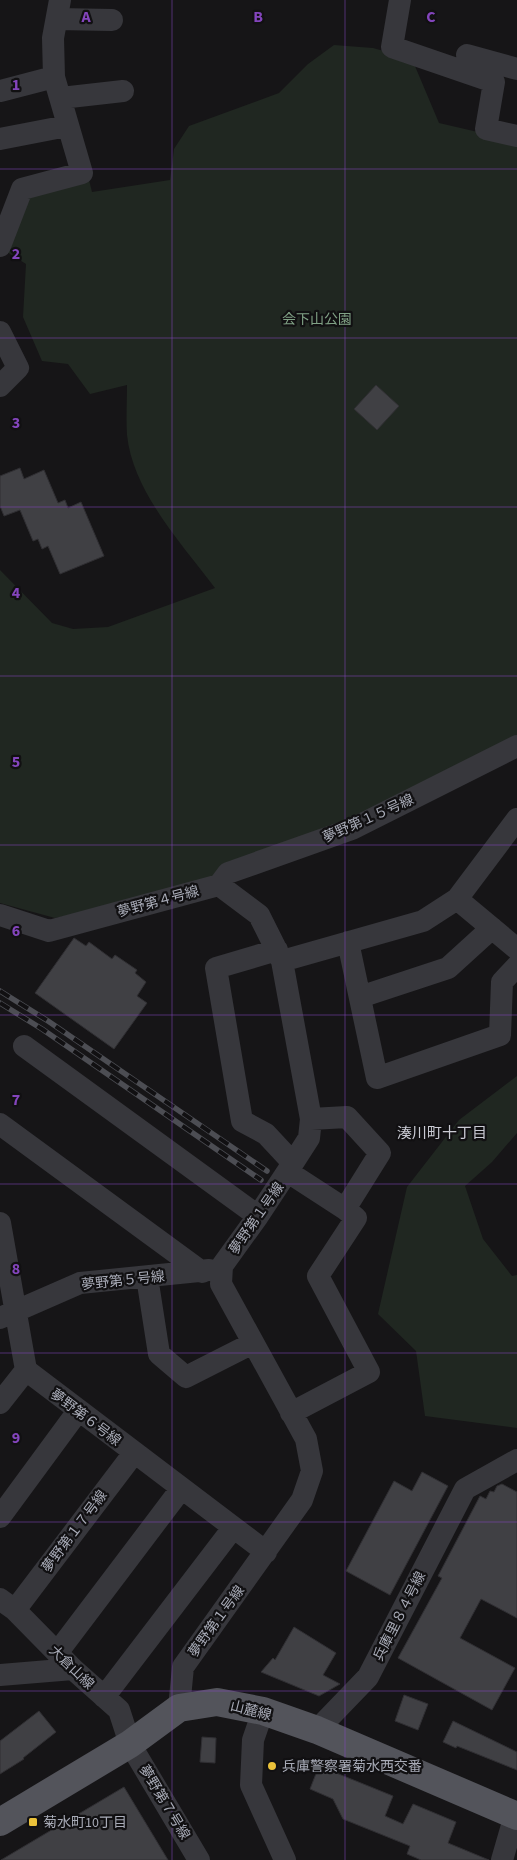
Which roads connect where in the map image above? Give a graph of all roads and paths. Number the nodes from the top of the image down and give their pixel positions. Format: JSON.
{"nodes":[{"id":1,"x":400,"y":0,"type":"edge"},
{"id":2,"x":58,"y":9,"type":"edge"},
{"id":3,"x":112,"y":20,"type":"dead end"},
{"id":4,"x":467,"y":55,"type":"dead end"},
{"id":5,"x":517,"y":70,"type":"edge"},
{"id":6,"x":54,"y":77,"type":"junction"},
{"id":7,"x":0,"y":90,"type":"edge"},
{"id":8,"x":123,"y":91,"type":"dead end"},
{"id":9,"x":61,"y":98,"type":"junction"},
{"id":10,"x":67,"y":126,"type":"junction"},
{"id":11,"x":517,"y":136,"type":"edge"},
{"id":12,"x":0,"y":139,"type":"edge"},
{"id":13,"x":11,"y":191,"type":"edge"},
{"id":14,"x":0,"y":246,"type":"edge"},
{"id":15,"x":0,"y":332,"type":"edge"},
{"id":16,"x":0,"y":386,"type":"edge"},
{"id":17,"x":517,"y":746,"type":"edge"},
{"id":18,"x":517,"y":820,"type":"edge"},
{"id":19,"x":219,"y":884,"type":"junction"},
{"id":20,"x":457,"y":899,"type":"junction"},
{"id":21,"x":0,"y":915,"type":"edge"},
{"id":22,"x":492,"y":928,"type":"junction"},
{"id":23,"x":348,"y":942,"type":"junction"},
{"id":24,"x":517,"y":949,"type":"edge"},
{"id":25,"x":280,"y":955,"type":"junction"},
{"id":26,"x":517,"y":966,"type":"edge"},
{"id":27,"x":360,"y":997,"type":"junction"},
{"id":28,"x":24,"y":1046,"type":"dead end"},
{"id":29,"x":311,"y":1119,"type":"junction"},
{"id":30,"x":0,"y":1124,"type":"edge"},
{"id":31,"x":291,"y":1168,"type":"junction"},
{"id":32,"x":345,"y":1209,"type":"junction"},
{"id":33,"x":258,"y":1216,"type":"junction"},
{"id":34,"x":0,"y":1223,"type":"edge"},
{"id":35,"x":212,"y":1269,"type":"junction"},
{"id":36,"x":146,"y":1277,"type":"junction"},
{"id":37,"x":8,"y":1315,"type":"edge"},
{"id":38,"x":253,"y":1343,"type":"junction"},
{"id":39,"x":26,"y":1370,"type":"junction"},
{"id":40,"x":0,"y":1403,"type":"edge"},
{"id":41,"x":78,"y":1411,"type":"junction"},
{"id":42,"x":291,"y":1413,"type":"junction"},
{"id":43,"x":134,"y":1453,"type":"junction"},
{"id":44,"x":517,"y":1460,"type":"edge"},
{"id":45,"x":181,"y":1489,"type":"junction"},
{"id":46,"x":0,"y":1517,"type":"edge"},
{"id":47,"x":232,"y":1528,"type":"junction"},
{"id":48,"x":266,"y":1552,"type":"junction"},
{"id":49,"x":7,"y":1604,"type":"edge"},
{"id":50,"x":65,"y":1661,"type":"junction"},
{"id":51,"x":0,"y":1675,"type":"edge"},
{"id":52,"x":104,"y":1697,"type":"junction"},
{"id":53,"x":179,"y":1708,"type":"junction"},
{"id":54,"x":263,"y":1711,"type":"junction"},
{"id":55,"x":317,"y":1730,"type":"junction"},
{"id":56,"x":130,"y":1744,"type":"junction"},
{"id":57,"x":516,"y":1815,"type":"edge"},
{"id":58,"x":0,"y":1822,"type":"edge"},
{"id":59,"x":199,"y":1860,"type":"edge"},
{"id":60,"x":284,"y":1860,"type":"edge"},
{"id":61,"x":502,"y":1860,"type":"edge"}],
"edges":[{"from":1,"to":11,"type":"street"},
{"from":2,"to":3,"type":"street"},
{"from":2,"to":6,"type":"street"},
{"from":4,"to":5,"type":"street"},
{"from":6,"to":7,"type":"street"},
{"from":6,"to":9,"type":"street"},
{"from":8,"to":9,"type":"street"},
{"from":9,"to":10,"type":"street"},
{"from":10,"to":12,"type":"street"},
{"from":10,"to":13,"type":"street"},
{"from":13,"to":14,"type":"street"},
{"from":15,"to":16,"type":"street"},
{"from":17,"to":19,"type":"street","name":"夢野第１５号線"},
{"from":18,"to":20,"type":"street"},
{"from":19,"to":21,"type":"street","name":"夢野第４号線"},
{"from":19,"to":25,"type":"street"},
{"from":20,"to":22,"type":"street"},
{"from":20,"to":23,"type":"street"},
{"from":22,"to":24,"type":"street"},
{"from":22,"to":27,"type":"street"},
{"from":23,"to":25,"type":"street"},
{"from":23,"to":27,"type":"street"},
{"from":25,"to":29,"type":"street","name":"夢野第１号線"},
{"from":25,"to":31,"type":"street"},
{"from":26,"to":27,"type":"street"},
{"from":28,"to":33,"type":"street"},
{"from":29,"to":31,"type":"street","name":"夢野第１号線"},
{"from":29,"to":32,"type":"street"},
{"from":30,"to":35,"type":"street"},
{"from":31,"to":32,"type":"street"},
{"from":31,"to":33,"type":"street","name":"夢野第１号線"},
{"from":32,"to":42,"type":"street"},
{"from":33,"to":35,"type":"street","name":"夢野第１号線"},
{"from":34,"to":37,"type":"street"},
{"from":35,"to":36,"type":"street","name":"夢野第５号線"},
{"from":35,"to":38,"type":"street","name":"夢野第１号線"},
{"from":36,"to":37,"type":"street","name":"夢野第５号線"},
{"from":36,"to":38,"type":"street"},
{"from":37,"to":39,"type":"street"},
{"from":38,"to":42,"type":"street","name":"夢野第１号線"},
{"from":39,"to":40,"type":"street"},
{"from":39,"to":41,"type":"street","name":"夢野第６号線"},
{"from":41,"to":43,"type":"street","name":"夢野第６号線"},
{"from":41,"to":46,"type":"street"},
{"from":42,"to":48,"type":"street","name":"夢野第１号線"},
{"from":43,"to":45,"type":"street","name":"夢野第６号線"},
{"from":43,"to":49,"type":"street","name":"夢野第１７号線"},
{"from":44,"to":55,"type":"street","name":"兵庫里８４号線"},
{"from":45,"to":47,"type":"street","name":"夢野第６号線"},
{"from":45,"to":50,"type":"street"},
{"from":47,"to":48,"type":"street","name":"夢野第６号線"},
{"from":47,"to":52,"type":"street"},
{"from":48,"to":53,"type":"street","name":"夢野第１号線"},
{"from":49,"to":50,"type":"street","name":"大倉山線"},
{"from":50,"to":51,"type":"street"},
{"from":50,"to":52,"type":"street","name":"大倉山線"},
{"from":52,"to":56,"type":"street","name":"大倉山線"},
{"from":53,"to":54,"type":"main road","name":"山麓線"},
{"from":53,"to":56,"type":"main road","name":"山麓線"},
{"from":54,"to":55,"type":"main road","name":"山麓線"},
{"from":54,"to":60,"type":"street"},
{"from":55,"to":57,"type":"main road","name":"山麓線"},
{"from":56,"to":58,"type":"main road","name":"山麓線"},
{"from":56,"to":59,"type":"street","name":"夢野第７号線"},
{"from":57,"to":61,"type":"street"}]}
